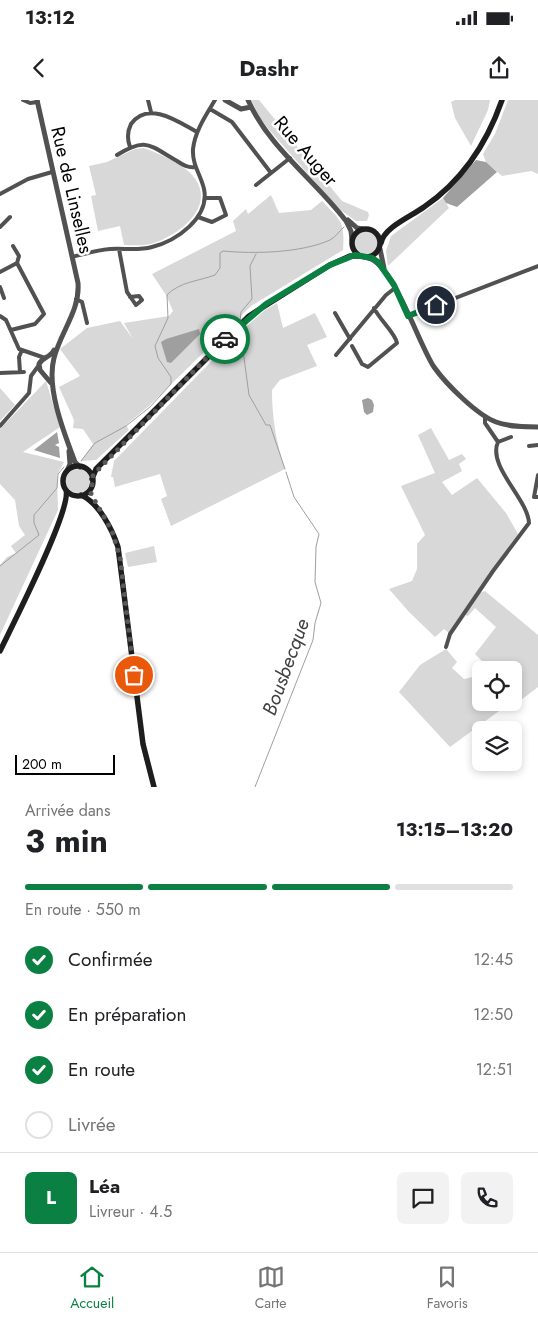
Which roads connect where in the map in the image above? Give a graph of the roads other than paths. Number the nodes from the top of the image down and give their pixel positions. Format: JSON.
{"nodes":[{"id":1,"x":22,"y":100,"type":"edge"},
{"id":2,"x":148,"y":100,"type":"edge"},
{"id":3,"x":215,"y":100,"type":"edge"},
{"id":4,"x":225,"y":100,"type":"edge"},
{"id":5,"x":248,"y":100,"type":"edge"},
{"id":6,"x":501,"y":100,"type":"edge"},
{"id":7,"x":38,"y":101,"type":"edge"},
{"id":8,"x":251,"y":107,"type":"junction"},
{"id":9,"x":210,"y":109,"type":"junction"},
{"id":10,"x":151,"y":112,"type":"junction"},
{"id":11,"x":197,"y":132,"type":"junction"},
{"id":12,"x":130,"y":146,"type":"junction"},
{"id":13,"x":117,"y":155,"type":"dead end"},
{"id":14,"x":290,"y":158,"type":"junction"},
{"id":15,"x":195,"y":167,"type":"junction"},
{"id":16,"x":52,"y":172,"type":"junction"},
{"id":17,"x":271,"y":173,"type":"junction"},
{"id":18,"x":256,"y":185,"type":"dead end"},
{"id":19,"x":0,"y":194,"type":"edge"},
{"id":20,"x":205,"y":198,"type":"junction"},
{"id":21,"x":340,"y":213,"type":"junction"},
{"id":22,"x":10,"y":217,"type":"dead end"},
{"id":23,"x":198,"y":217,"type":"junction"},
{"id":24,"x":407,"y":218,"type":"junction"},
{"id":25,"x":0,"y":227,"type":"edge"},
{"id":26,"x":364,"y":229,"type":"junction"},
{"id":27,"x":372,"y":230,"type":"junction"},
{"id":28,"x":352,"y":242,"type":"junction"},
{"id":29,"x":13,"y":246,"type":"dead end"},
{"id":30,"x":380,"y":246,"type":"junction"},
{"id":31,"x":119,"y":249,"type":"junction"},
{"id":32,"x":359,"y":256,"type":"junction"},
{"id":33,"x":72,"y":257,"type":"junction"},
{"id":34,"x":368,"y":258,"type":"junction"},
{"id":35,"x":17,"y":263,"type":"junction"},
{"id":36,"x":330,"y":265,"type":"junction"},
{"id":37,"x":538,"y":266,"type":"edge"},
{"id":38,"x":0,"y":272,"type":"edge"},
{"id":39,"x":388,"y":275,"type":"junction"},
{"id":40,"x":0,"y":287,"type":"edge"},
{"id":41,"x":395,"y":288,"type":"junction"},
{"id":42,"x":130,"y":297,"type":"dead end"},
{"id":43,"x":4,"y":298,"type":"dead end"},
{"id":44,"x":77,"y":299,"type":"junction"},
{"id":45,"x":374,"y":308,"type":"junction"},
{"id":46,"x":335,"y":313,"type":"dead end"},
{"id":47,"x":0,"y":316,"type":"edge"},
{"id":48,"x":408,"y":316,"type":"junction"},
{"id":49,"x":87,"y":323,"type":"dead end"},
{"id":50,"x":11,"y":330,"type":"junction"},
{"id":51,"x":350,"y":339,"type":"junction"},
{"id":52,"x":352,"y":346,"type":"dead end"},
{"id":53,"x":22,"y":350,"type":"junction"},
{"id":54,"x":30,"y":353,"type":"junction"},
{"id":55,"x":336,"y":355,"type":"dead end"},
{"id":56,"x":46,"y":358,"type":"junction"},
{"id":57,"x":39,"y":364,"type":"junction"},
{"id":58,"x":53,"y":367,"type":"junction"},
{"id":59,"x":44,"y":372,"type":"junction"},
{"id":60,"x":0,"y":373,"type":"edge"},
{"id":61,"x":32,"y":374,"type":"junction"},
{"id":62,"x":54,"y":388,"type":"junction"},
{"id":63,"x":486,"y":415,"type":"junction"},
{"id":64,"x":0,"y":426,"type":"edge"},
{"id":65,"x":538,"y":426,"type":"edge"},
{"id":66,"x":511,"y":437,"type":"dead end"},
{"id":67,"x":68,"y":441,"type":"junction"},
{"id":68,"x":498,"y":442,"type":"junction"},
{"id":69,"x":529,"y":446,"type":"dead end"},
{"id":70,"x":538,"y":446,"type":"edge"},
{"id":71,"x":117,"y":450,"type":"junction"},
{"id":72,"x":82,"y":467,"type":"junction"},
{"id":73,"x":67,"y":471,"type":"junction"},
{"id":74,"x":538,"y":475,"type":"edge"},
{"id":75,"x":92,"y":479,"type":"junction"},
{"id":76,"x":91,"y":488,"type":"junction"},
{"id":77,"x":66,"y":490,"type":"junction"},
{"id":78,"x":536,"y":490,"type":"edge"},
{"id":79,"x":79,"y":495,"type":"junction"},
{"id":80,"x":538,"y":497,"type":"edge"},
{"id":81,"x":102,"y":515,"type":"junction"},
{"id":82,"x":58,"y":524,"type":"junction"},
{"id":83,"x":446,"y":647,"type":"dead end"},
{"id":84,"x":0,"y":651,"type":"edge"},
{"id":85,"x":152,"y":786,"type":"edge"}],
"edges":[{"from":1,"to":7,"type":"street"},
{"from":2,"to":10,"type":"street"},
{"from":3,"to":9,"type":"street"},
{"from":4,"to":8,"type":"street","name":"Rue Auger"},
{"from":5,"to":8,"type":"street"},
{"from":6,"to":24,"type":"main road"},
{"from":7,"to":16,"type":"street","name":"Rue de Linselles"},
{"from":8,"to":14,"type":"street","name":"Rue Auger"},
{"from":9,"to":11,"type":"street"},
{"from":9,"to":17,"type":"street"},
{"from":10,"to":11,"type":"street"},
{"from":10,"to":12,"type":"street"},
{"from":11,"to":15,"type":"street"},
{"from":12,"to":13,"type":"street"},
{"from":12,"to":15,"type":"street"},
{"from":14,"to":17,"type":"street"},
{"from":14,"to":21,"type":"street","name":"Rue Auger"},
{"from":15,"to":20,"type":"street"},
{"from":16,"to":19,"type":"street"},
{"from":16,"to":33,"type":"street","name":"Rue de Linselles"},
{"from":17,"to":18,"type":"street"},
{"from":20,"to":23,"type":"street"},
{"from":20,"to":23,"type":"street"},
{"from":21,"to":26,"type":"street","name":"Rue Auger"},
{"from":21,"to":28,"type":"street","name":"Rue Auger"},
{"from":22,"to":25,"type":"street"},
{"from":23,"to":31,"type":"street"},
{"from":24,"to":27,"type":"main road"},
{"from":24,"to":30,"type":"main road"},
{"from":26,"to":27,"type":"main road"},
{"from":26,"to":28,"type":"main road"},
{"from":27,"to":30,"type":"main road"},
{"from":28,"to":32,"type":"main road"},
{"from":28,"to":36,"type":"main road"},
{"from":29,"to":35,"type":"street"},
{"from":30,"to":34,"type":"main road"},
{"from":30,"to":39,"type":"street"},
{"from":31,"to":33,"type":"street"},
{"from":31,"to":42,"type":"street"},
{"from":32,"to":34,"type":"main road"},
{"from":32,"to":36,"type":"main road"},
{"from":33,"to":44,"type":"street","name":"Rue de Linselles"},
{"from":34,"to":39,"type":"street"},
{"from":35,"to":38,"type":"street"},
{"from":35,"to":50,"type":"street"},
{"from":36,"to":71,"type":"main road"},
{"from":37,"to":48,"type":"street"},
{"from":39,"to":41,"type":"street"},
{"from":40,"to":43,"type":"street"},
{"from":41,"to":45,"type":"street"},
{"from":41,"to":48,"type":"street"},
{"from":44,"to":49,"type":"street"},
{"from":44,"to":56,"type":"street","name":"Rue de Linselles"},
{"from":44,"to":58,"type":"street","name":"Rue de Linselles"},
{"from":45,"to":51,"type":"street"},
{"from":45,"to":52,"type":"street"},
{"from":46,"to":51,"type":"street"},
{"from":47,"to":50,"type":"street"},
{"from":48,"to":63,"type":"street"},
{"from":50,"to":53,"type":"street"},
{"from":51,"to":55,"type":"street"},
{"from":53,"to":54,"type":"street"},
{"from":53,"to":60,"type":"street"},
{"from":54,"to":56,"type":"street"},
{"from":54,"to":57,"type":"street"},
{"from":56,"to":57,"type":"street","name":"Rue de Linselles"},
{"from":56,"to":58,"type":"street"},
{"from":57,"to":59,"type":"street","name":"Rue de Linselles"},
{"from":57,"to":61,"type":"street"},
{"from":58,"to":59,"type":"street"},
{"from":58,"to":62,"type":"street","name":"Rue de Linselles"},
{"from":59,"to":61,"type":"street"},
{"from":59,"to":62,"type":"street","name":"Rue de Linselles"},
{"from":61,"to":64,"type":"street"},
{"from":62,"to":67,"type":"street","name":"Rue de Linselles"},
{"from":63,"to":65,"type":"street"},
{"from":63,"to":68,"type":"street"},
{"from":66,"to":68,"type":"street"},
{"from":67,"to":72,"type":"street","name":"Rue de Linselles"},
{"from":67,"to":73,"type":"street","name":"Rue de Linselles"},
{"from":68,"to":83,"type":"street"},
{"from":69,"to":70,"type":"street"},
{"from":71,"to":72,"type":"main road"},
{"from":71,"to":75,"type":"main road"},
{"from":72,"to":73,"type":"main road"},
{"from":72,"to":75,"type":"main road"},
{"from":73,"to":77,"type":"main road"},
{"from":74,"to":78,"type":"street"},
{"from":75,"to":76,"type":"main road"},
{"from":76,"to":79,"type":"main road"},
{"from":76,"to":81,"type":"main road"},
{"from":77,"to":79,"type":"main road"},
{"from":77,"to":82,"type":"main road"},
{"from":78,"to":80,"type":"street"},
{"from":79,"to":81,"type":"main road"},
{"from":79,"to":82,"type":"main road"},
{"from":81,"to":85,"type":"main road"},
{"from":82,"to":84,"type":"main road"}]}
